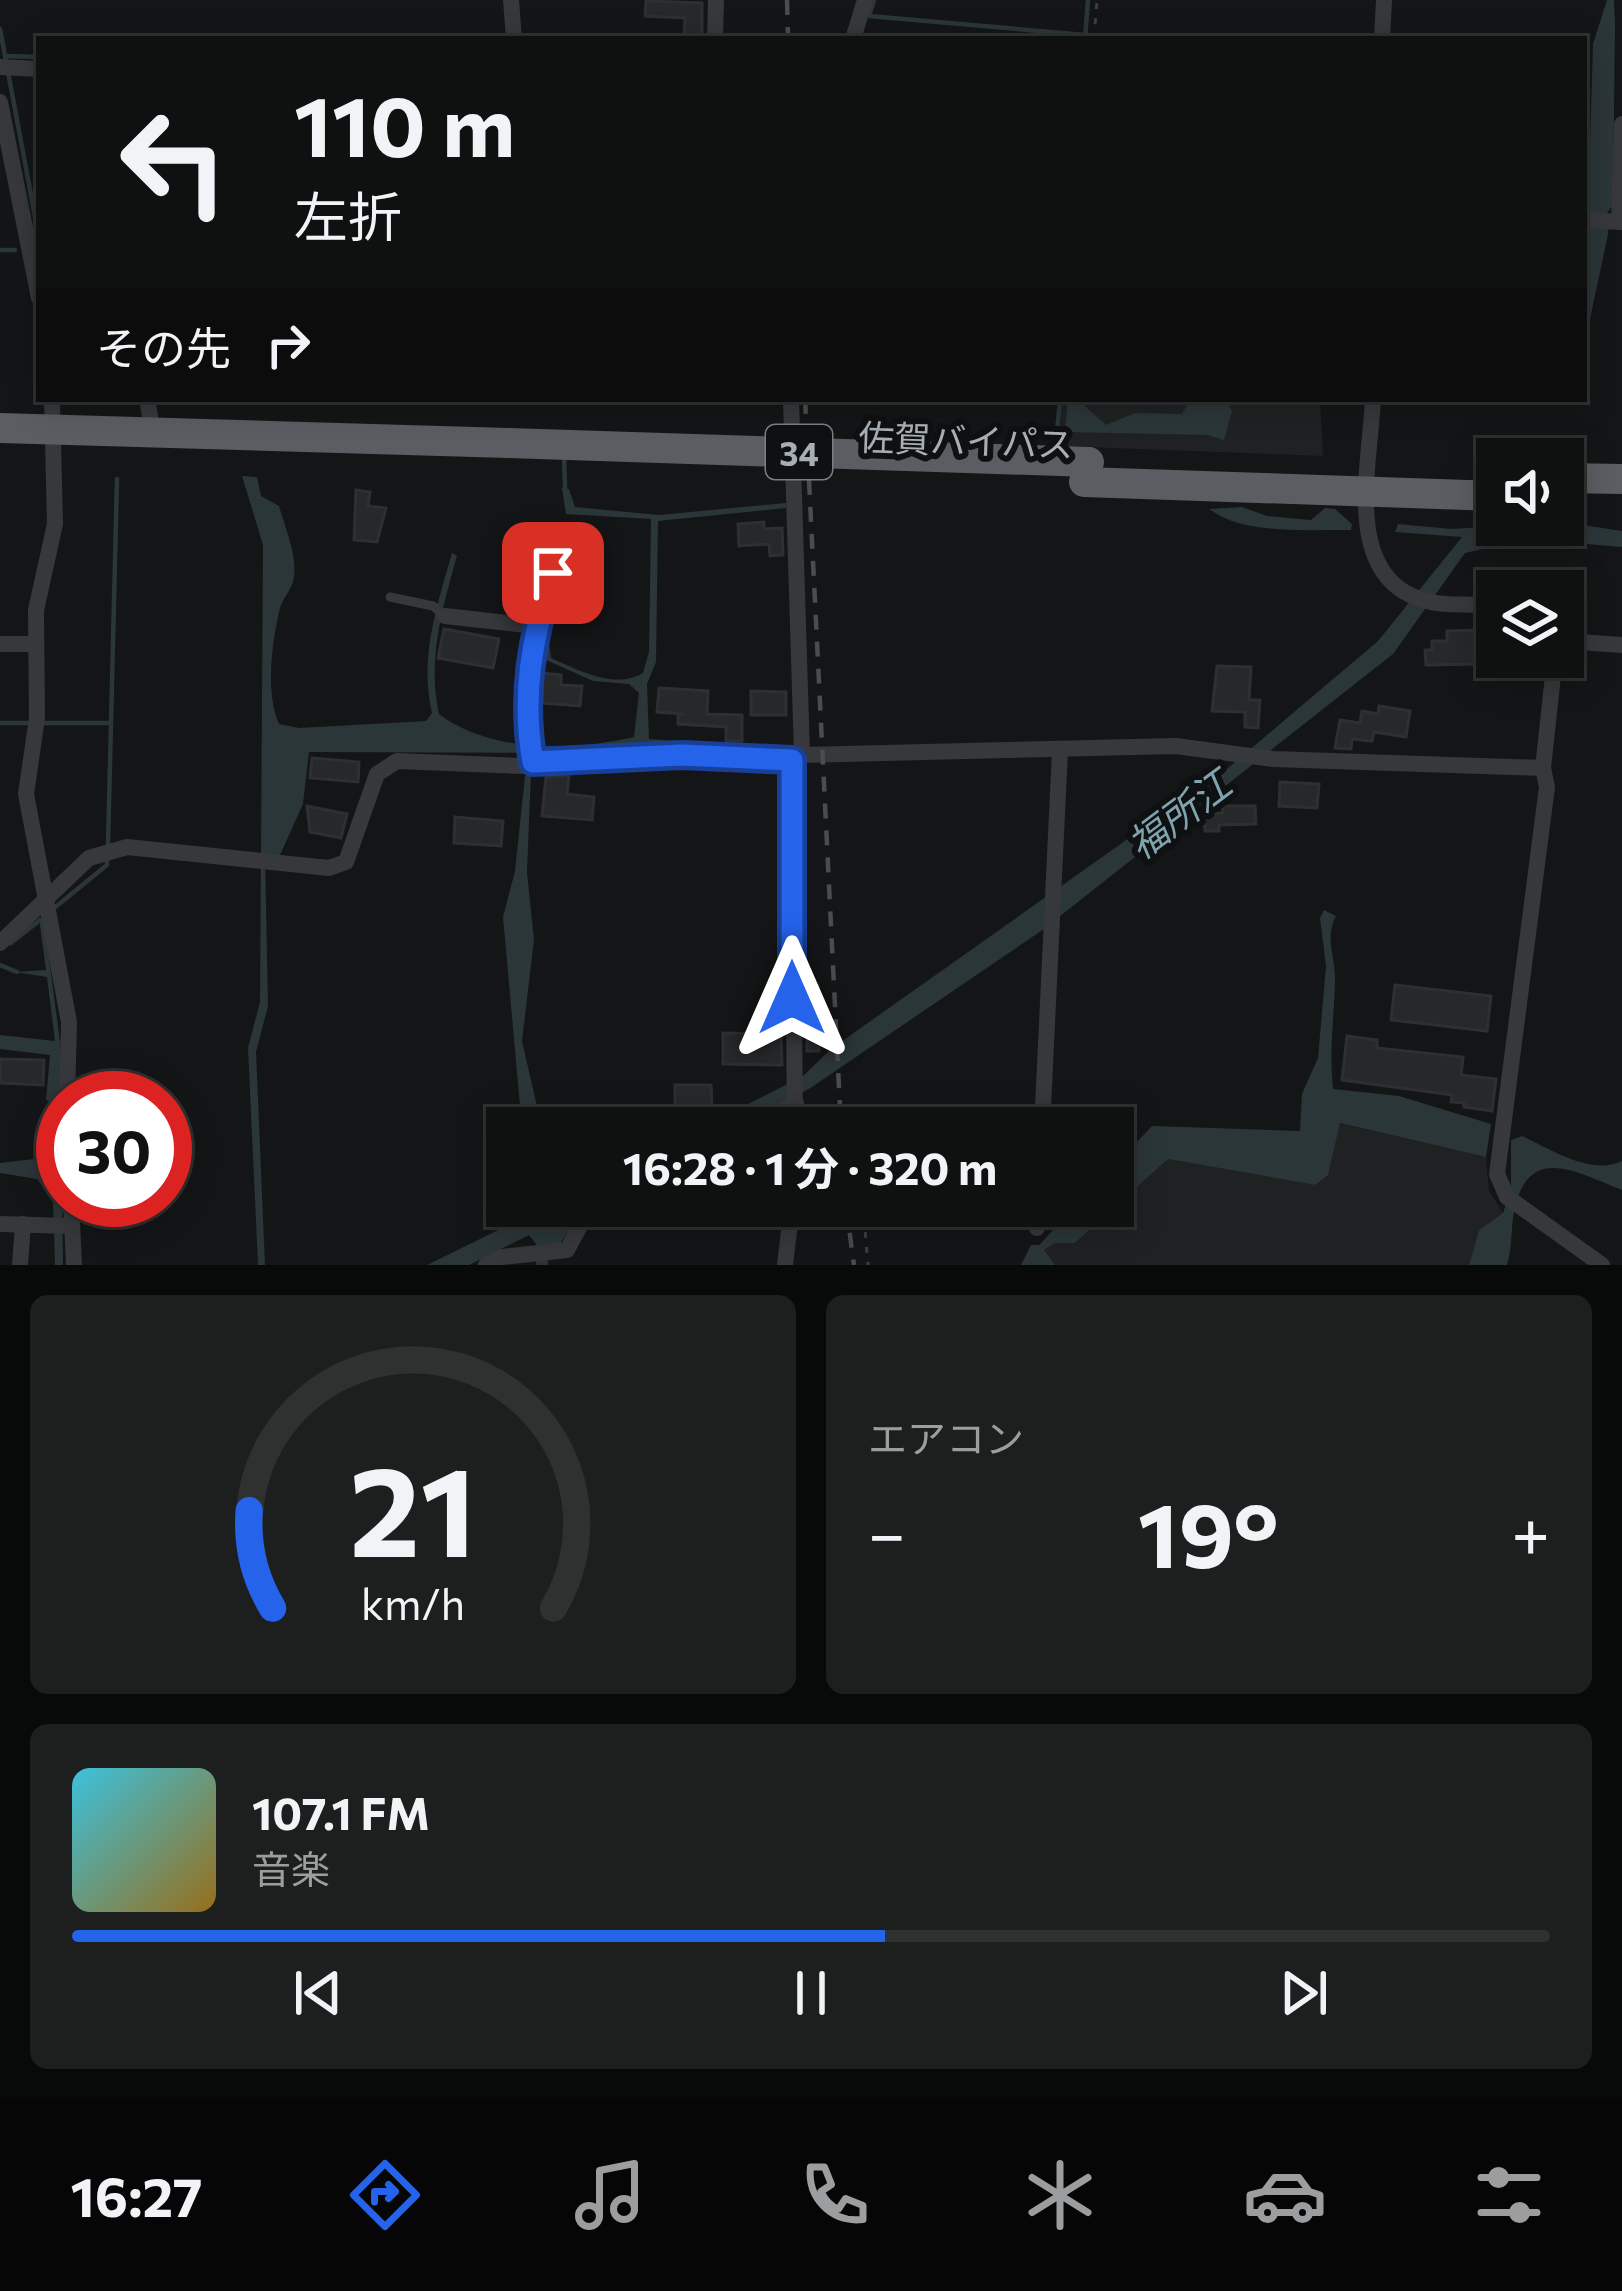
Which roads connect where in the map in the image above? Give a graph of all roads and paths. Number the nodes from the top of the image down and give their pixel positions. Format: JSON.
{"nodes":[{"id":1,"x":511,"y":0,"type":"edge"},
{"id":2,"x":716,"y":0,"type":"edge"},
{"id":3,"x":865,"y":0,"type":"edge"},
{"id":4,"x":1097,"y":0,"type":"edge"},
{"id":5,"x":1384,"y":0,"type":"edge"},
{"id":6,"x":514,"y":36,"type":"edge"},
{"id":7,"x":716,"y":36,"type":"edge"},
{"id":8,"x":855,"y":36,"type":"edge"},
{"id":9,"x":1094,"y":36,"type":"edge"},
{"id":10,"x":1382,"y":36,"type":"edge"},
{"id":11,"x":0,"y":102,"type":"edge"},
{"id":12,"x":1622,"y":124,"type":"edge"},
{"id":13,"x":1587,"y":220,"type":"edge"},
{"id":14,"x":1617,"y":221,"type":"edge"},
{"id":15,"x":36,"y":283,"type":"edge"},
{"id":16,"x":147,"y":402,"type":"edge"},
{"id":17,"x":790,"y":402,"type":"edge"},
{"id":18,"x":1373,"y":402,"type":"edge"},
{"id":19,"x":54,"y":426,"type":"edge"},
{"id":20,"x":0,"y":428,"type":"edge"},
{"id":21,"x":152,"y":433,"type":"junction"},
{"id":22,"x":0,"y":449,"type":"edge"},
{"id":23,"x":507,"y":453,"type":"junction"},
{"id":24,"x":1476,"y":477,"type":"edge"},
{"id":25,"x":1584,"y":478,"type":"edge"},
{"id":26,"x":1622,"y":479,"type":"edge"},
{"id":27,"x":1370,"y":483,"type":"junction"},
{"id":28,"x":1476,"y":494,"type":"edge"},
{"id":29,"x":1584,"y":499,"type":"edge"},
{"id":30,"x":1622,"y":500,"type":"edge"},
{"id":31,"x":553,"y":573,"type":"dead end"},
{"id":32,"x":391,"y":597,"type":"dead end"},
{"id":33,"x":1476,"y":606,"type":"edge"},
{"id":34,"x":439,"y":611,"type":"joint"},
{"id":35,"x":535,"y":626,"type":"junction"},
{"id":36,"x":1584,"y":642,"type":"edge"},
{"id":37,"x":0,"y":644,"type":"edge"},
{"id":38,"x":36,"y":644,"type":"junction"},
{"id":39,"x":1622,"y":645,"type":"edge"},
{"id":40,"x":1553,"y":678,"type":"edge"},
{"id":41,"x":1060,"y":751,"type":"junction"},
{"id":42,"x":528,"y":758,"type":"junction"},
{"id":43,"x":797,"y":758,"type":"junction"},
{"id":44,"x":1543,"y":768,"type":"junction"},
{"id":45,"x":49,"y":898,"type":"junction"},
{"id":46,"x":0,"y":943,"type":"edge"},
{"id":47,"x":68,"y":1071,"type":"edge"},
{"id":48,"x":796,"y":1103,"type":"junction"},
{"id":49,"x":788,"y":1107,"type":"edge"},
{"id":50,"x":796,"y":1107,"type":"edge"},
{"id":51,"x":1043,"y":1107,"type":"edge"},
{"id":52,"x":0,"y":1223,"type":"edge"},
{"id":53,"x":23,"y":1224,"type":"junction"},
{"id":54,"x":36,"y":1224,"type":"edge"},
{"id":55,"x":64,"y":1227,"type":"edge"},
{"id":56,"x":579,"y":1227,"type":"edge"},
{"id":57,"x":789,"y":1227,"type":"edge"},
{"id":58,"x":865,"y":1227,"type":"edge"},
{"id":59,"x":527,"y":1260,"type":"edge"},
{"id":60,"x":20,"y":1265,"type":"edge"},
{"id":61,"x":74,"y":1265,"type":"edge"},
{"id":62,"x":486,"y":1265,"type":"edge"},
{"id":63,"x":784,"y":1265,"type":"edge"},
{"id":64,"x":868,"y":1265,"type":"edge"},
{"id":65,"x":1602,"y":1265,"type":"edge"}],
"edges":[{"from":1,"to":6,"type":"street"},
{"from":2,"to":7,"type":"street"},
{"from":3,"to":8,"type":"street"},
{"from":4,"to":9,"type":"path"},
{"from":5,"to":10,"type":"street"},
{"from":11,"to":15,"type":"street"},
{"from":12,"to":14,"type":"street"},
{"from":13,"to":14,"type":"street"},
{"from":16,"to":21,"type":"street"},
{"from":17,"to":43,"type":"street"},
{"from":18,"to":27,"type":"street"},
{"from":19,"to":20,"type":"highway","name":"佐賀バイパス","number":"34"},
{"from":19,"to":21,"type":"highway","name":"佐賀バイパス","number":"34"},
{"from":19,"to":22,"type":"highway","name":"佐賀バイパス","number":"34"},
{"from":19,"to":23,"type":"highway","name":"佐賀バイパス","number":"34"},
{"from":19,"to":38,"type":"street"},
{"from":21,"to":23,"type":"highway","name":"佐賀バイパス","number":"34"},
{"from":23,"to":27,"type":"highway","name":"佐賀バイパス","number":"34"},
{"from":24,"to":27,"type":"highway","name":"佐賀バイパス","number":"34"},
{"from":25,"to":26,"type":"highway"},
{"from":27,"to":28,"type":"highway","name":"佐賀バイパス","number":"34"},
{"from":27,"to":33,"type":"street"},
{"from":29,"to":30,"type":"highway"},
{"from":31,"to":35,"type":"lane"},
{"from":32,"to":34,"type":"lane"},
{"from":34,"to":35,"type":"street"},
{"from":35,"to":42,"type":"street"},
{"from":36,"to":39,"type":"street"},
{"from":37,"to":38,"type":"street"},
{"from":38,"to":45,"type":"street"},
{"from":40,"to":44,"type":"street"},
{"from":41,"to":43,"type":"street"},
{"from":41,"to":44,"type":"street"},
{"from":41,"to":51,"type":"street"},
{"from":42,"to":43,"type":"street"},
{"from":42,"to":45,"type":"street"},
{"from":43,"to":48,"type":"street"},
{"from":44,"to":65,"type":"street"},
{"from":45,"to":46,"type":"street"},
{"from":45,"to":47,"type":"street"},
{"from":48,"to":49,"type":"street"},
{"from":48,"to":50,"type":"street"},
{"from":52,"to":53,"type":"street"},
{"from":53,"to":54,"type":"street"},
{"from":53,"to":60,"type":"street"},
{"from":55,"to":61,"type":"street"},
{"from":56,"to":59,"type":"street"},
{"from":57,"to":63,"type":"street"},
{"from":58,"to":64,"type":"path"},
{"from":59,"to":62,"type":"street"}]}
